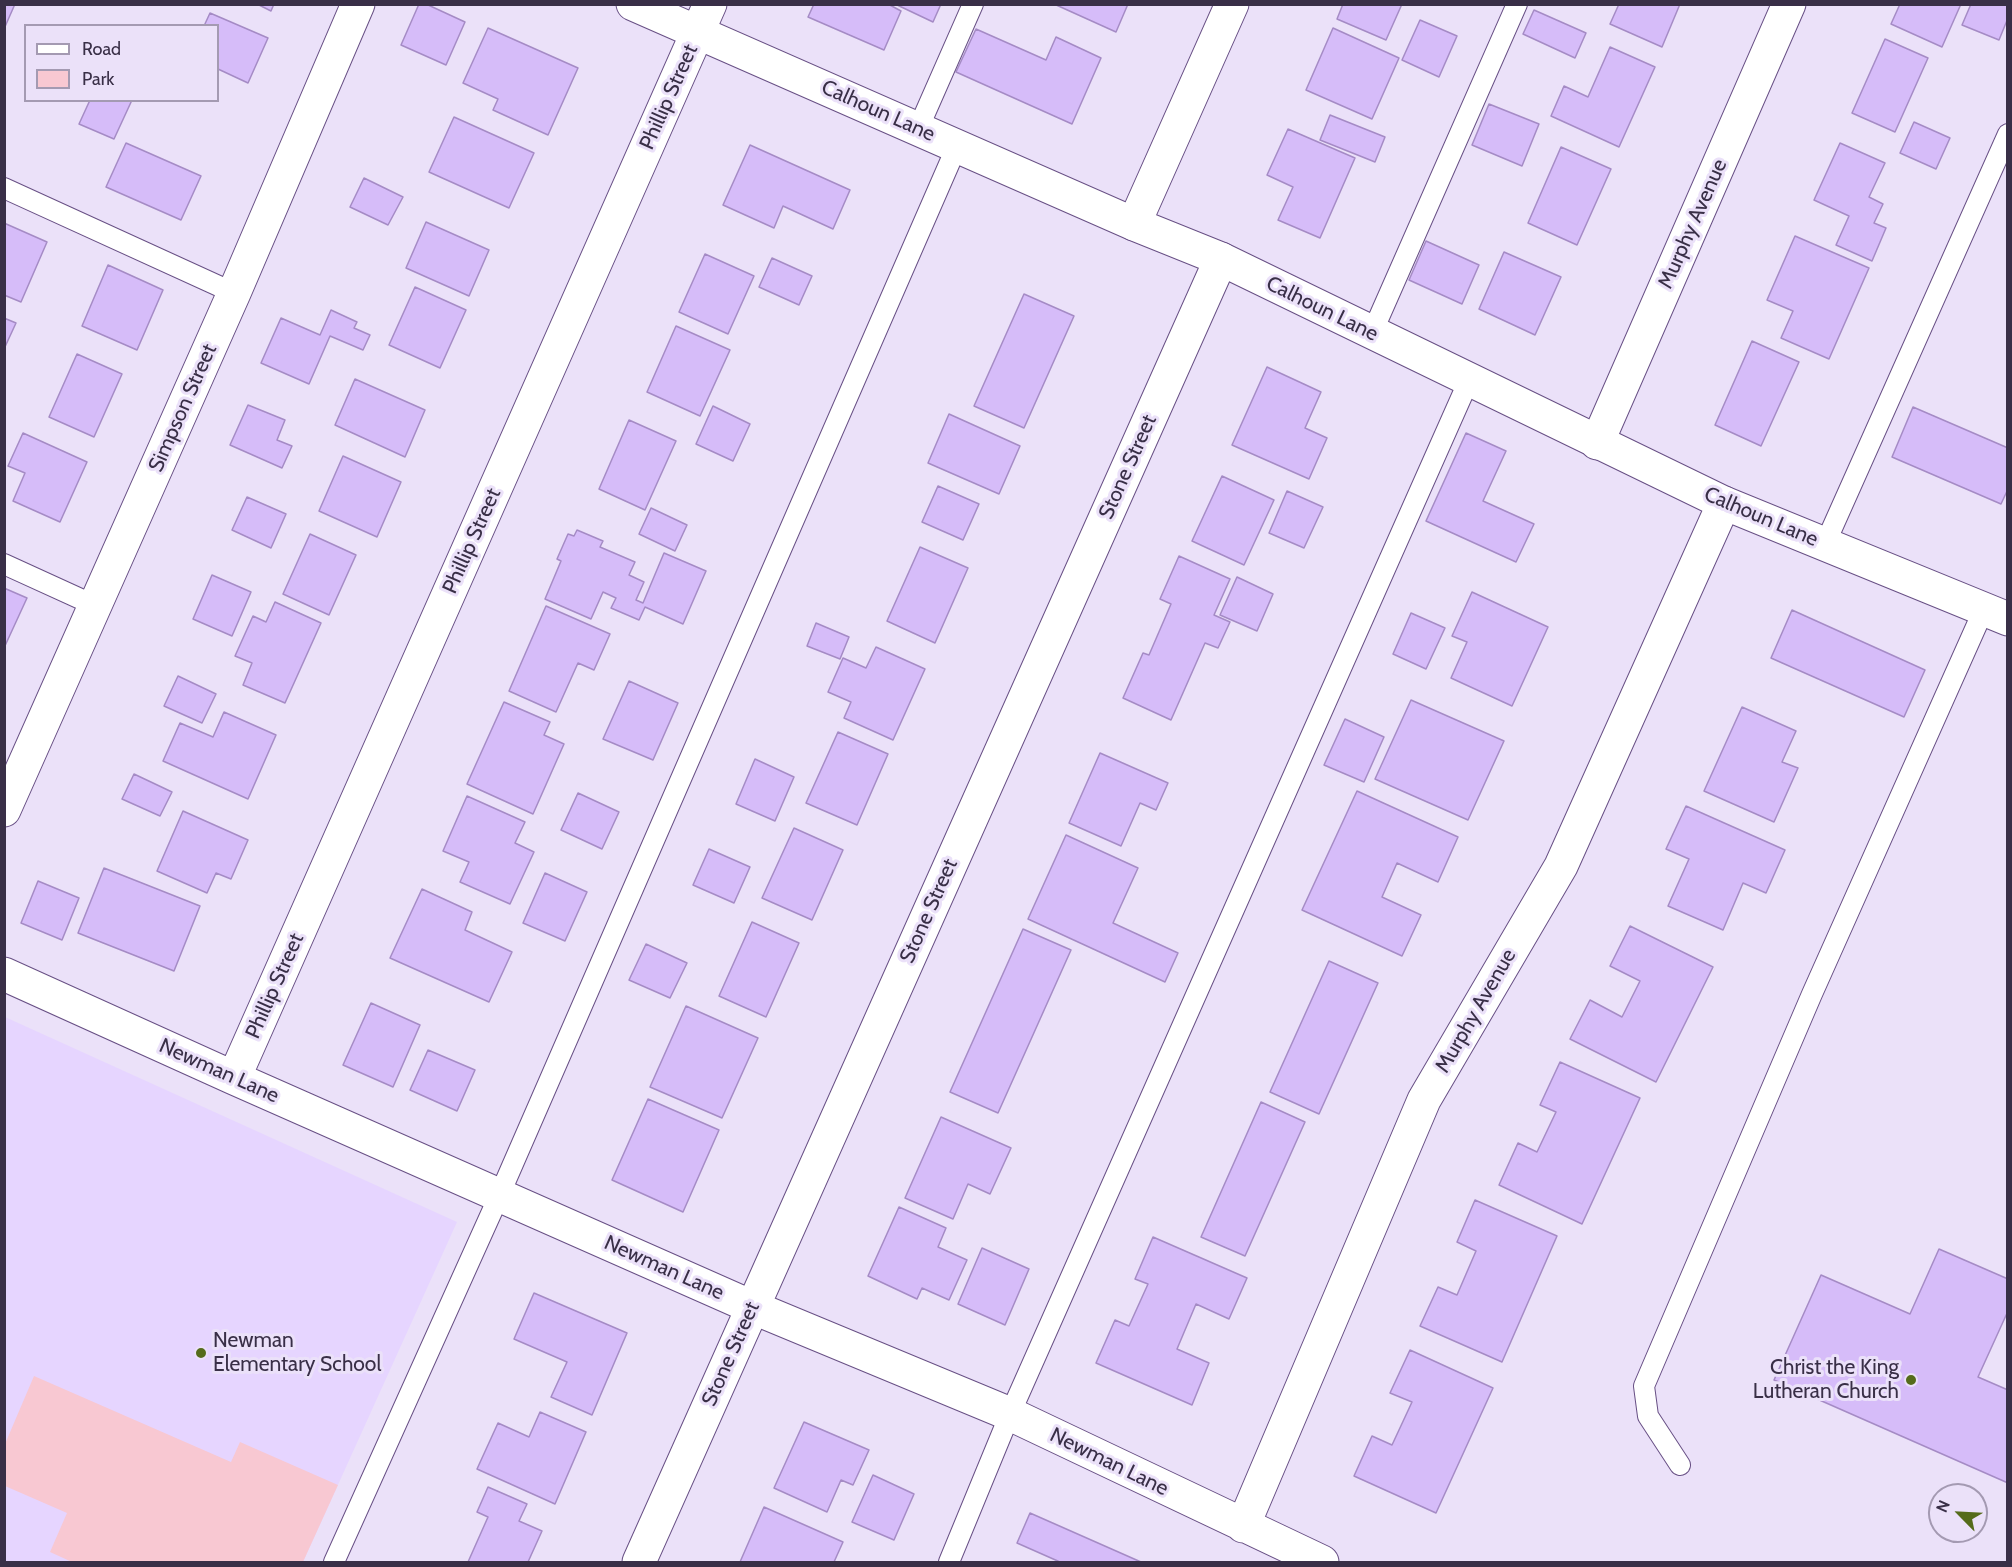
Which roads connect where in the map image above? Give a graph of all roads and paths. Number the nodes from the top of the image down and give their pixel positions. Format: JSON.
{"nodes":[{"id":1,"x":358,"y":4,"type":"edge"},
{"id":2,"x":633,"y":4,"type":"edge"},
{"id":3,"x":974,"y":4,"type":"edge"},
{"id":4,"x":1232,"y":4,"type":"edge"},
{"id":5,"x":1517,"y":4,"type":"edge"},
{"id":6,"x":1789,"y":4,"type":"edge"},
{"id":7,"x":704,"y":18,"type":"edge"},
{"id":8,"x":918,"y":129,"type":"junction"},
{"id":9,"x":2007,"y":134,"type":"edge"},
{"id":10,"x":957,"y":146,"type":"junction"},
{"id":11,"x":4,"y":188,"type":"edge"},
{"id":12,"x":1134,"y":224,"type":"junction"},
{"id":13,"x":1221,"y":259,"type":"junction"},
{"id":14,"x":234,"y":293,"type":"junction"},
{"id":15,"x":1372,"y":333,"type":"junction"},
{"id":16,"x":1469,"y":380,"type":"junction"},
{"id":17,"x":1597,"y":443,"type":"junction"},
{"id":18,"x":1724,"y":503,"type":"junction"},
{"id":19,"x":1825,"y":544,"type":"junction"},
{"id":20,"x":4,"y":564,"type":"edge"},
{"id":21,"x":96,"y":606,"type":"junction"},
{"id":22,"x":1996,"y":614,"type":"edge"},
{"id":23,"x":4,"y":810,"type":"edge"},
{"id":24,"x":4,"y":974,"type":"edge"},
{"id":25,"x":234,"y":1078,"type":"junction"},
{"id":26,"x":499,"y":1196,"type":"junction"},
{"id":27,"x":752,"y":1307,"type":"junction"},
{"id":28,"x":1010,"y":1414,"type":"junction"},
{"id":29,"x":1680,"y":1465,"type":"dead end"},
{"id":30,"x":1243,"y":1526,"type":"junction"},
{"id":31,"x":334,"y":1563,"type":"edge"},
{"id":32,"x":639,"y":1563,"type":"edge"},
{"id":33,"x":949,"y":1563,"type":"edge"},
{"id":34,"x":1322,"y":1563,"type":"edge"}],
"edges":[{"from":1,"to":14,"type":"street","name":"Simpson Street"},
{"from":2,"to":7,"type":"street","name":"Calhoun Lane"},
{"from":3,"to":8,"type":"lane"},
{"from":4,"to":12,"type":"street"},
{"from":5,"to":15,"type":"lane"},
{"from":6,"to":17,"type":"street","name":"Murphy Avenue"},
{"from":7,"to":8,"type":"street","name":"Calhoun Lane"},
{"from":7,"to":25,"type":"street","name":"Phillip Street"},
{"from":8,"to":10,"type":"street","name":"Calhoun Lane"},
{"from":9,"to":19,"type":"lane"},
{"from":10,"to":12,"type":"street","name":"Calhoun Lane"},
{"from":10,"to":26,"type":"lane"},
{"from":11,"to":14,"type":"lane"},
{"from":12,"to":13,"type":"street","name":"Calhoun Lane"},
{"from":13,"to":15,"type":"street","name":"Calhoun Lane"},
{"from":13,"to":27,"type":"street","name":"Stone Street"},
{"from":14,"to":21,"type":"street","name":"Simpson Street"},
{"from":15,"to":16,"type":"street","name":"Calhoun Lane"},
{"from":16,"to":17,"type":"street","name":"Calhoun Lane"},
{"from":16,"to":28,"type":"lane"},
{"from":17,"to":18,"type":"street","name":"Calhoun Lane"},
{"from":18,"to":19,"type":"street","name":"Calhoun Lane"},
{"from":18,"to":30,"type":"street","name":"Murphy Avenue"},
{"from":19,"to":22,"type":"street","name":"Calhoun Lane"},
{"from":20,"to":21,"type":"lane"},
{"from":21,"to":23,"type":"street","name":"Simpson Street"},
{"from":22,"to":29,"type":"lane"},
{"from":24,"to":25,"type":"street","name":"Newman Lane"},
{"from":25,"to":26,"type":"street","name":"Newman Lane"},
{"from":26,"to":27,"type":"street","name":"Newman Lane"},
{"from":26,"to":31,"type":"lane"},
{"from":27,"to":28,"type":"street","name":"Newman Lane"},
{"from":27,"to":32,"type":"street","name":"Stone Street"},
{"from":28,"to":30,"type":"street","name":"Newman Lane"},
{"from":28,"to":33,"type":"lane"},
{"from":30,"to":34,"type":"street","name":"Newman Lane"}]}
